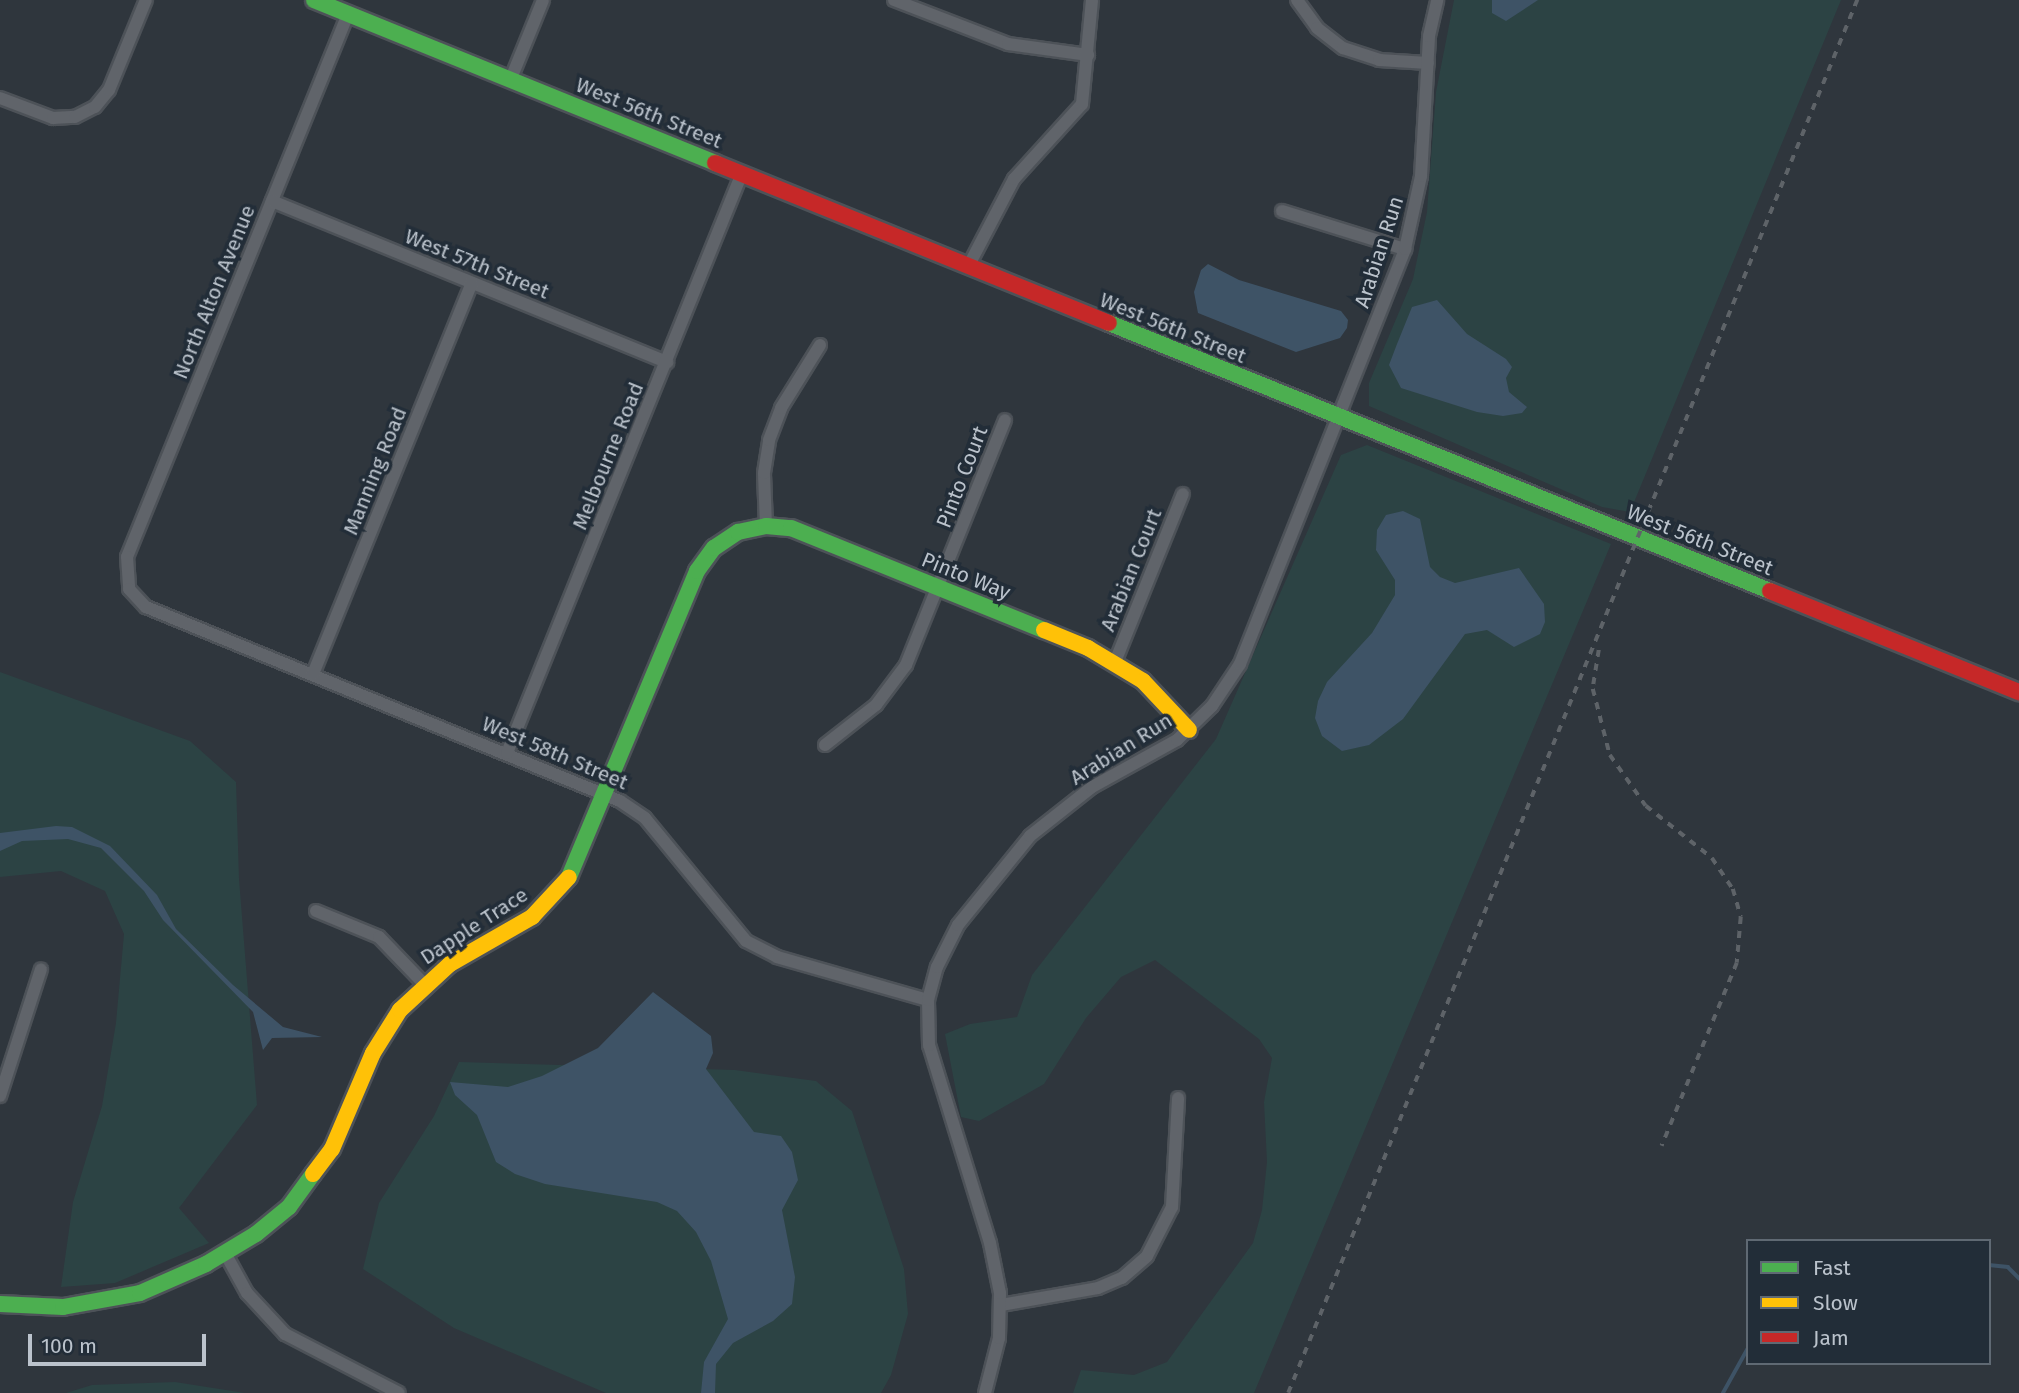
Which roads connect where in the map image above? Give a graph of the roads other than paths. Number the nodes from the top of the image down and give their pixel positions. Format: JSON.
{"nodes":[{"id":1,"x":146,"y":0,"type":"edge"},
{"id":2,"x":314,"y":0,"type":"edge"},
{"id":3,"x":543,"y":0,"type":"edge"},
{"id":4,"x":894,"y":0,"type":"edge"},
{"id":5,"x":1092,"y":0,"type":"edge"},
{"id":6,"x":1297,"y":0,"type":"edge"},
{"id":7,"x":1437,"y":0,"type":"edge"},
{"id":8,"x":348,"y":14,"type":"junction"},
{"id":9,"x":1088,"y":55,"type":"junction"},
{"id":10,"x":1428,"y":62,"type":"junction"},
{"id":11,"x":510,"y":81,"type":"junction"},
{"id":12,"x":0,"y":97,"type":"edge"},
{"id":13,"x":742,"y":173,"type":"junction"},
{"id":14,"x":272,"y":201,"type":"junction"},
{"id":15,"x":1282,"y":211,"type":"dead end"},
{"id":16,"x":1405,"y":249,"type":"junction"},
{"id":17,"x":969,"y":265,"type":"junction"},
{"id":18,"x":472,"y":283,"type":"junction"},
{"id":19,"x":820,"y":345,"type":"dead end"},
{"id":20,"x":667,"y":362,"type":"junction"},
{"id":21,"x":1339,"y":418,"type":"junction"},
{"id":22,"x":1005,"y":420,"type":"dead end"},
{"id":23,"x":1183,"y":494,"type":"dead end"},
{"id":24,"x":766,"y":526,"type":"junction"},
{"id":25,"x":128,"y":586,"type":"joint"},
{"id":26,"x":939,"y":587,"type":"junction"},
{"id":27,"x":1115,"y":662,"type":"junction"},
{"id":28,"x":313,"y":674,"type":"junction"},
{"id":29,"x":2019,"y":692,"type":"edge"},
{"id":30,"x":1189,"y":730,"type":"junction"},
{"id":31,"x":825,"y":746,"type":"dead end"},
{"id":32,"x":507,"y":752,"type":"junction"},
{"id":33,"x":604,"y":795,"type":"junction"},
{"id":34,"x":316,"y":911,"type":"dead end"},
{"id":35,"x":41,"y":969,"type":"dead end"},
{"id":36,"x":424,"y":984,"type":"junction"},
{"id":37,"x":928,"y":1000,"type":"junction"},
{"id":38,"x":0,"y":1097,"type":"edge"},
{"id":39,"x":1178,"y":1098,"type":"dead end"},
{"id":40,"x":225,"y":1253,"type":"junction"},
{"id":41,"x":0,"y":1304,"type":"edge"},
{"id":42,"x":1000,"y":1305,"type":"junction"},
{"id":43,"x":399,"y":1393,"type":"edge"},
{"id":44,"x":985,"y":1393,"type":"edge"}],
"edges":[{"from":1,"to":12,"type":"street"},
{"from":2,"to":8,"type":"main road","name":"West 56th Street"},
{"from":3,"to":11,"type":"street"},
{"from":4,"to":9,"type":"street"},
{"from":5,"to":9,"type":"street"},
{"from":6,"to":10,"type":"street"},
{"from":7,"to":10,"type":"street","name":"Arabian Run"},
{"from":8,"to":11,"type":"main road","name":"West 56th Street"},
{"from":8,"to":14,"type":"street","name":"North Alton Avenue"},
{"from":9,"to":17,"type":"street"},
{"from":10,"to":16,"type":"street","name":"Arabian Run"},
{"from":11,"to":13,"type":"main road","name":"West 56th Street"},
{"from":13,"to":17,"type":"main road","name":"West 56th Street"},
{"from":13,"to":20,"type":"street","name":"Melbourne Road"},
{"from":14,"to":18,"type":"street","name":"West 57th Street"},
{"from":14,"to":25,"type":"street","name":"North Alton Avenue"},
{"from":15,"to":16,"type":"street"},
{"from":16,"to":21,"type":"street","name":"Arabian Run"},
{"from":17,"to":21,"type":"main road","name":"West 56th Street"},
{"from":18,"to":20,"type":"street","name":"West 57th Street"},
{"from":18,"to":28,"type":"street","name":"Manning Road"},
{"from":19,"to":24,"type":"street"},
{"from":20,"to":32,"type":"street","name":"Melbourne Road"},
{"from":21,"to":29,"type":"main road","name":"West 56th Street"},
{"from":21,"to":30,"type":"street","name":"Arabian Run"},
{"from":22,"to":26,"type":"street","name":"Pinto Court"},
{"from":23,"to":27,"type":"street","name":"Arabian Court"},
{"from":24,"to":26,"type":"main road","name":"Pinto Way"},
{"from":24,"to":33,"type":"main road","name":"Dapple Trace"},
{"from":25,"to":28,"type":"street","name":"West 58th Street"},
{"from":26,"to":27,"type":"main road","name":"Pinto Way"},
{"from":26,"to":31,"type":"street","name":"Pinto Court"},
{"from":27,"to":30,"type":"main road","name":"Pinto Way"},
{"from":28,"to":32,"type":"street","name":"West 58th Street"},
{"from":30,"to":37,"type":"street","name":"Arabian Run"},
{"from":32,"to":33,"type":"street","name":"West 58th Street"},
{"from":33,"to":36,"type":"main road","name":"Dapple Trace"},
{"from":33,"to":37,"type":"street","name":"West 58th Street"},
{"from":34,"to":36,"type":"street"},
{"from":35,"to":38,"type":"street"},
{"from":36,"to":40,"type":"main road","name":"Dapple Trace"},
{"from":37,"to":42,"type":"street","name":"Arabian Run"},
{"from":39,"to":42,"type":"street"},
{"from":40,"to":41,"type":"main road","name":"Dapple Trace"},
{"from":40,"to":43,"type":"street"},
{"from":42,"to":44,"type":"street","name":"Arabian Run"}]}
